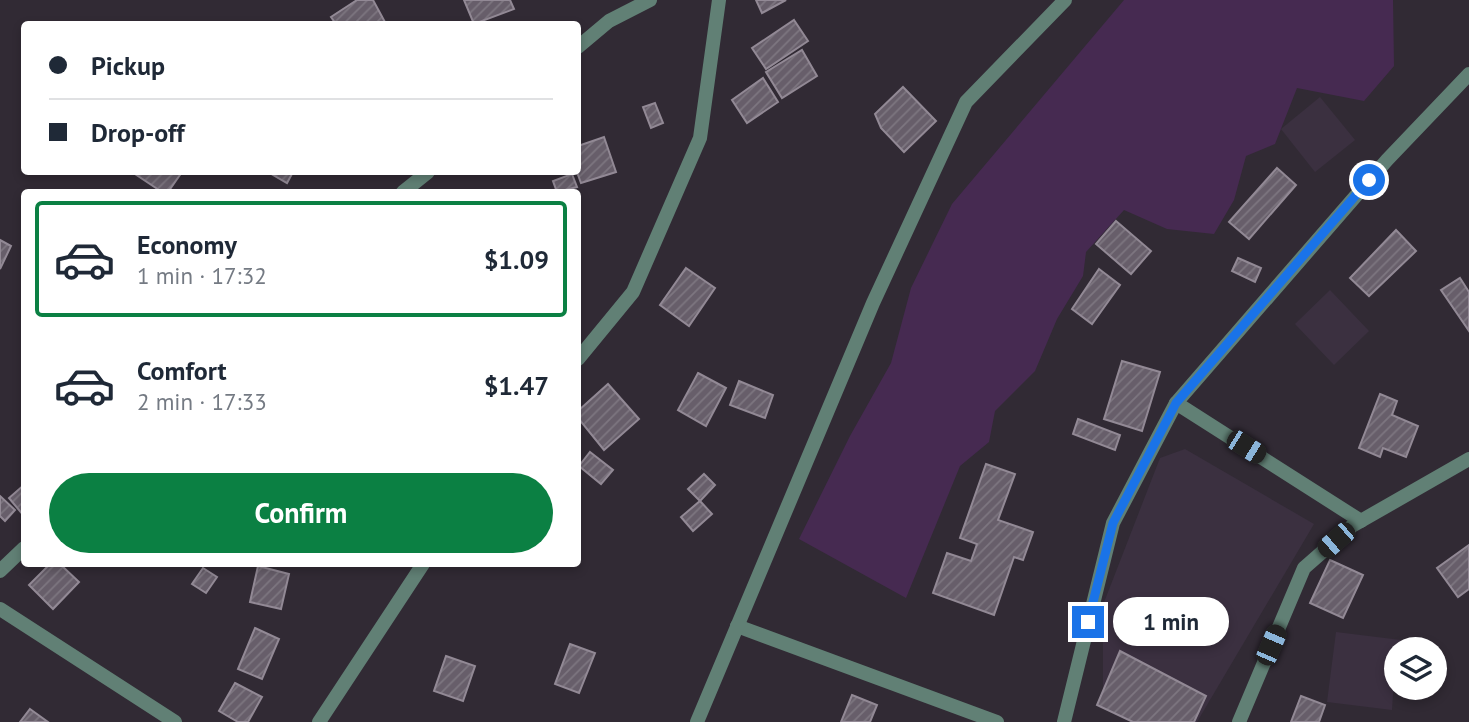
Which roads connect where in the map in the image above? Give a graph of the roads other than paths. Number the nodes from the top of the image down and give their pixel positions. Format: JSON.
{"nodes":[{"id":1,"x":650,"y":0,"type":"edge"},
{"id":2,"x":719,"y":0,"type":"edge"},
{"id":3,"x":1065,"y":0,"type":"edge"},
{"id":4,"x":581,"y":44,"type":"edge"},
{"id":5,"x":1469,"y":74,"type":"edge"},
{"id":6,"x":424,"y":175,"type":"edge"},
{"id":7,"x":407,"y":189,"type":"edge"},
{"id":8,"x":581,"y":355,"type":"edge"},
{"id":9,"x":1176,"y":403,"type":"junction"},
{"id":10,"x":1469,"y":458,"type":"edge"},
{"id":11,"x":1361,"y":521,"type":"junction"},
{"id":12,"x":21,"y":551,"type":"edge"},
{"id":13,"x":421,"y":567,"type":"edge"},
{"id":14,"x":0,"y":571,"type":"edge"},
{"id":15,"x":0,"y":609,"type":"edge"},
{"id":16,"x":737,"y":626,"type":"junction"},
{"id":17,"x":175,"y":722,"type":"edge"},
{"id":18,"x":318,"y":722,"type":"edge"},
{"id":19,"x":697,"y":722,"type":"edge"},
{"id":20,"x":997,"y":722,"type":"edge"},
{"id":21,"x":1064,"y":722,"type":"edge"},
{"id":22,"x":1239,"y":722,"type":"edge"}],
"edges":[{"from":1,"to":4,"type":"street"},
{"from":2,"to":8,"type":"street"},
{"from":3,"to":16,"type":"street"},
{"from":5,"to":9,"type":"street"},
{"from":6,"to":7,"type":"street"},
{"from":9,"to":11,"type":"street"},
{"from":9,"to":21,"type":"street"},
{"from":10,"to":11,"type":"street"},
{"from":11,"to":22,"type":"street"},
{"from":12,"to":14,"type":"street"},
{"from":13,"to":18,"type":"street"},
{"from":15,"to":17,"type":"street"},
{"from":16,"to":19,"type":"street"},
{"from":16,"to":20,"type":"street"}]}
